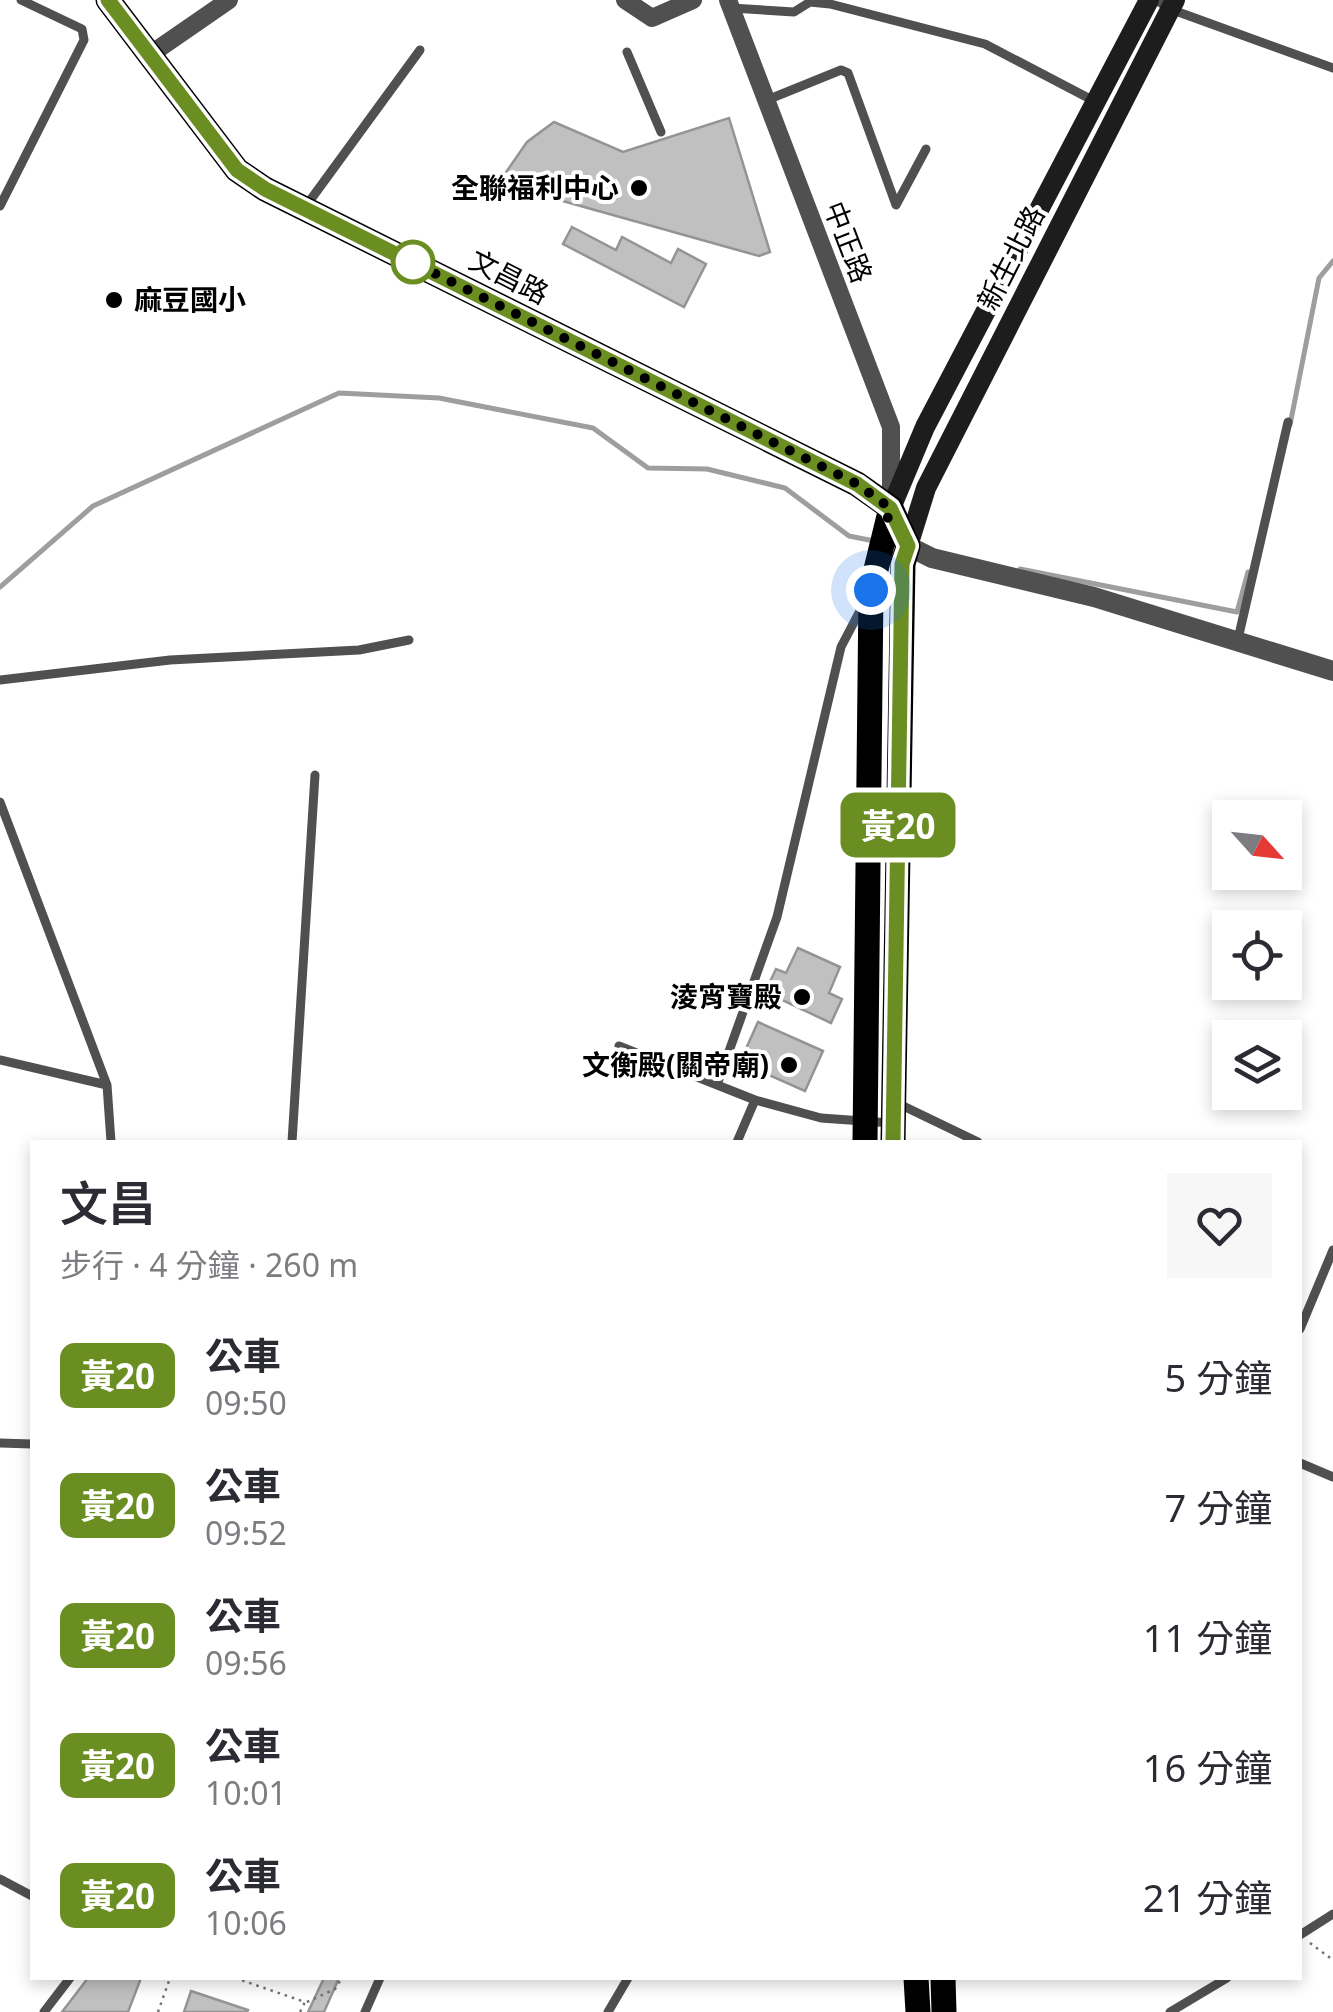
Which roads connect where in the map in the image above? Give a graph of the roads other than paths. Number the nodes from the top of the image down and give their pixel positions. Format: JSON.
{"nodes":[{"id":1,"x":21,"y":0,"type":"edge"},
{"id":2,"x":108,"y":0,"type":"edge"},
{"id":3,"x":229,"y":0,"type":"edge"},
{"id":4,"x":624,"y":0,"type":"edge"},
{"id":5,"x":693,"y":0,"type":"edge"},
{"id":6,"x":1162,"y":2,"type":"edge"},
{"id":7,"x":730,"y":4,"type":"edge"},
{"id":8,"x":420,"y":50,"type":"dead end"},
{"id":9,"x":628,"y":52,"type":"dead end"},
{"id":10,"x":148,"y":56,"type":"junction"},
{"id":11,"x":1333,"y":68,"type":"edge"},
{"id":12,"x":765,"y":101,"type":"junction"},
{"id":13,"x":1096,"y":102,"type":"junction"},
{"id":14,"x":661,"y":132,"type":"dead end"},
{"id":15,"x":926,"y":148,"type":"dead end"},
{"id":16,"x":0,"y":206,"type":"edge"},
{"id":17,"x":305,"y":208,"type":"junction"},
{"id":18,"x":1288,"y":422,"type":"dead end"},
{"id":19,"x":890,"y":508,"type":"junction"},
{"id":20,"x":908,"y":546,"type":"junction"},
{"id":21,"x":871,"y":590,"type":"junction"},
{"id":22,"x":409,"y":640,"type":"dead end"},
{"id":23,"x":1238,"y":642,"type":"junction"},
{"id":24,"x":1333,"y":670,"type":"edge"},
{"id":25,"x":0,"y":680,"type":"edge"},
{"id":26,"x":315,"y":775,"type":"dead end"},
{"id":27,"x":0,"y":802,"type":"edge"},
{"id":28,"x":619,"y":1046,"type":"dead end"},
{"id":29,"x":0,"y":1060,"type":"edge"},
{"id":30,"x":718,"y":1082,"type":"junction"},
{"id":31,"x":107,"y":1085,"type":"junction"},
{"id":32,"x":754,"y":1100,"type":"junction"},
{"id":33,"x":894,"y":1122,"type":"edge"},
{"id":34,"x":865,"y":1132,"type":"edge"},
{"id":35,"x":112,"y":1140,"type":"edge"},
{"id":36,"x":292,"y":1140,"type":"edge"},
{"id":37,"x":737,"y":1140,"type":"edge"},
{"id":38,"x":970,"y":1140,"type":"edge"},
{"id":39,"x":1333,"y":1250,"type":"edge"},
{"id":40,"x":1302,"y":1324,"type":"edge"},
{"id":41,"x":0,"y":1442,"type":"edge"},
{"id":42,"x":30,"y":1444,"type":"edge"},
{"id":43,"x":1302,"y":1464,"type":"edge"},
{"id":44,"x":1333,"y":1476,"type":"edge"},
{"id":45,"x":0,"y":1879,"type":"edge"},
{"id":46,"x":30,"y":1895,"type":"edge"},
{"id":47,"x":1333,"y":1914,"type":"edge"},
{"id":48,"x":1302,"y":1935,"type":"edge"},
{"id":49,"x":68,"y":1980,"type":"edge"},
{"id":50,"x":379,"y":1980,"type":"edge"},
{"id":51,"x":627,"y":1980,"type":"edge"},
{"id":52,"x":916,"y":1980,"type":"edge"},
{"id":53,"x":943,"y":1980,"type":"edge"},
{"id":54,"x":1224,"y":1980,"type":"edge"},
{"id":55,"x":44,"y":2012,"type":"edge"},
{"id":56,"x":365,"y":2012,"type":"edge"},
{"id":57,"x":608,"y":2012,"type":"edge"},
{"id":58,"x":918,"y":2012,"type":"edge"},
{"id":59,"x":944,"y":2012,"type":"edge"},
{"id":60,"x":1170,"y":2012,"type":"edge"}],
"edges":[{"from":1,"to":16,"type":"lane"},
{"from":2,"to":10,"type":"main road","name":"文昌路"},
{"from":3,"to":10,"type":"street"},
{"from":4,"to":5,"type":"street"},
{"from":6,"to":11,"type":"lane"},
{"from":6,"to":13,"type":"main road","name":"新生北路"},
{"from":6,"to":20,"type":"main road","name":"新生北路"},
{"from":7,"to":12,"type":"street","name":"中正路"},
{"from":7,"to":13,"type":"lane"},
{"from":8,"to":17,"type":"lane"},
{"from":9,"to":14,"type":"lane"},
{"from":10,"to":17,"type":"main road","name":"文昌路"},
{"from":12,"to":15,"type":"lane"},
{"from":12,"to":19,"type":"street","name":"中正路"},
{"from":13,"to":19,"type":"main road","name":"新生北路"},
{"from":17,"to":19,"type":"main road","name":"文昌路"},
{"from":18,"to":23,"type":"lane"},
{"from":19,"to":20,"type":"main road"},
{"from":19,"to":21,"type":"main road"},
{"from":20,"to":23,"type":"street"},
{"from":20,"to":33,"type":"main road"},
{"from":21,"to":30,"type":"lane"},
{"from":21,"to":34,"type":"main road"},
{"from":22,"to":25,"type":"lane"},
{"from":23,"to":24,"type":"street"},
{"from":26,"to":36,"type":"lane"},
{"from":27,"to":31,"type":"lane"},
{"from":28,"to":30,"type":"lane"},
{"from":29,"to":31,"type":"lane"},
{"from":30,"to":32,"type":"lane"},
{"from":31,"to":35,"type":"lane"},
{"from":32,"to":34,"type":"lane"},
{"from":32,"to":37,"type":"lane"},
{"from":33,"to":34,"type":"lane"},
{"from":33,"to":38,"type":"lane"},
{"from":39,"to":40,"type":"lane"},
{"from":41,"to":42,"type":"lane"},
{"from":43,"to":44,"type":"lane"},
{"from":45,"to":46,"type":"lane"},
{"from":47,"to":48,"type":"lane"},
{"from":49,"to":55,"type":"lane"},
{"from":50,"to":56,"type":"lane"},
{"from":51,"to":57,"type":"lane"},
{"from":52,"to":58,"type":"main road"},
{"from":53,"to":59,"type":"main road"},
{"from":54,"to":60,"type":"lane"}]}
